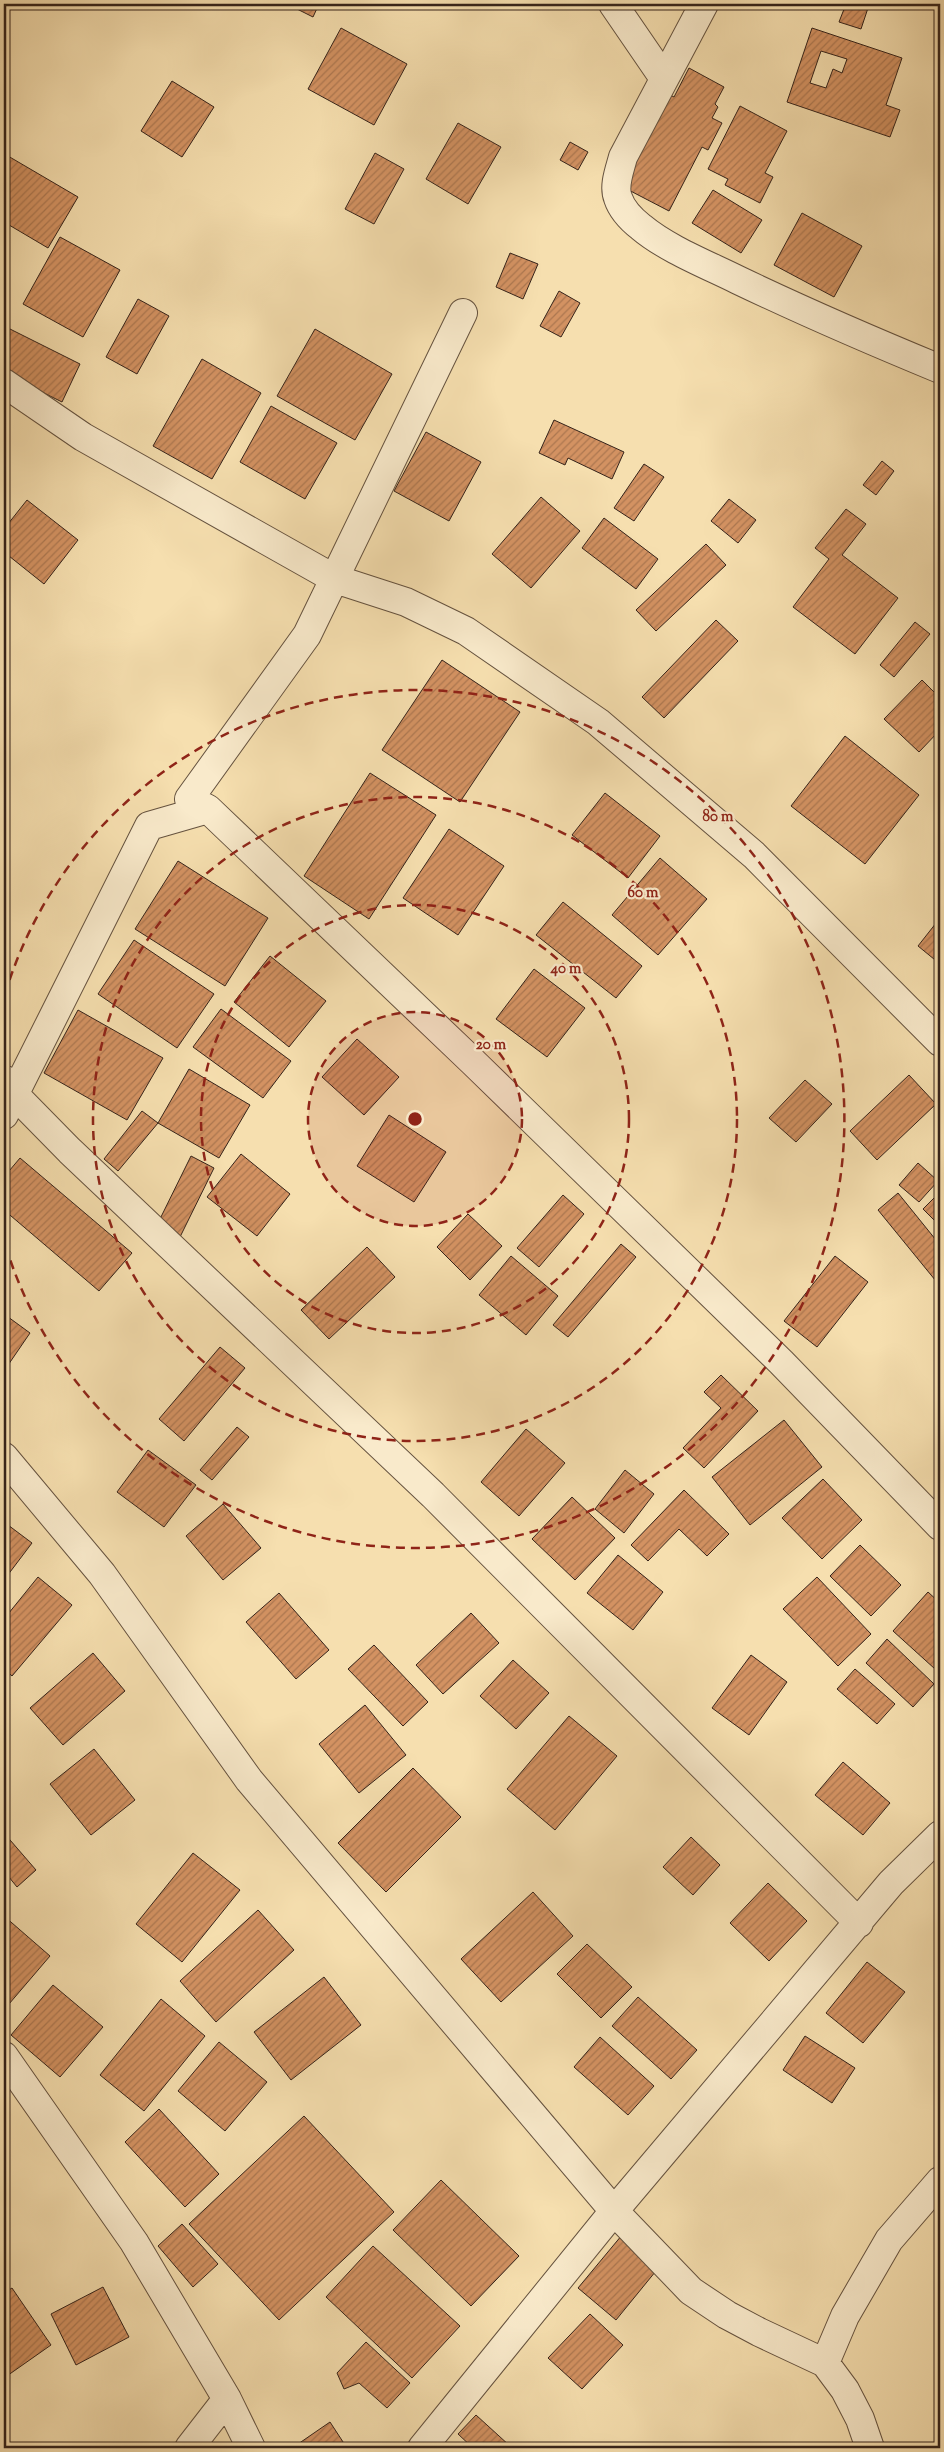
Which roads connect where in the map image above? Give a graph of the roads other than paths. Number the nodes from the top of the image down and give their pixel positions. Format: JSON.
{"nodes":[{"id":1,"x":613,"y":4,"type":"edge"},
{"id":2,"x":704,"y":4,"type":"edge"},
{"id":3,"x":663,"y":77,"type":"junction"},
{"id":4,"x":463,"y":313,"type":"dead end"},
{"id":5,"x":940,"y":369,"type":"edge"},
{"id":6,"x":4,"y":383,"type":"edge"},
{"id":7,"x":335,"y":579,"type":"junction"},
{"id":8,"x":208,"y":809,"type":"junction"},
{"id":9,"x":940,"y":1042,"type":"edge"},
{"id":10,"x":7,"y":1096,"type":"edge"},
{"id":11,"x":4,"y":1457,"type":"edge"},
{"id":12,"x":940,"y":1526,"type":"edge"},
{"id":13,"x":940,"y":1835,"type":"edge"},
{"id":14,"x":859,"y":1923,"type":"junction"},
{"id":15,"x":4,"y":2056,"type":"edge"},
{"id":16,"x":940,"y":2181,"type":"edge"},
{"id":17,"x":614,"y":2211,"type":"junction"},
{"id":18,"x":825,"y":2363,"type":"junction"},
{"id":19,"x":227,"y":2399,"type":"junction"},
{"id":20,"x":189,"y":2448,"type":"edge"},
{"id":21,"x":251,"y":2448,"type":"edge"},
{"id":22,"x":422,"y":2448,"type":"edge"},
{"id":23,"x":870,"y":2448,"type":"edge"}],
"edges":[{"from":1,"to":3,"type":"street"},
{"from":2,"to":3,"type":"street"},
{"from":3,"to":5,"type":"street"},
{"from":4,"to":7,"type":"street"},
{"from":6,"to":7,"type":"street"},
{"from":7,"to":8,"type":"street"},
{"from":7,"to":9,"type":"street"},
{"from":8,"to":10,"type":"street"},
{"from":8,"to":12,"type":"street"},
{"from":10,"to":14,"type":"street"},
{"from":11,"to":17,"type":"street"},
{"from":13,"to":14,"type":"street"},
{"from":14,"to":17,"type":"street"},
{"from":15,"to":19,"type":"street"},
{"from":16,"to":18,"type":"street"},
{"from":17,"to":18,"type":"street"},
{"from":17,"to":22,"type":"street"},
{"from":18,"to":23,"type":"street"},
{"from":19,"to":20,"type":"street"},
{"from":19,"to":21,"type":"street"}]}
